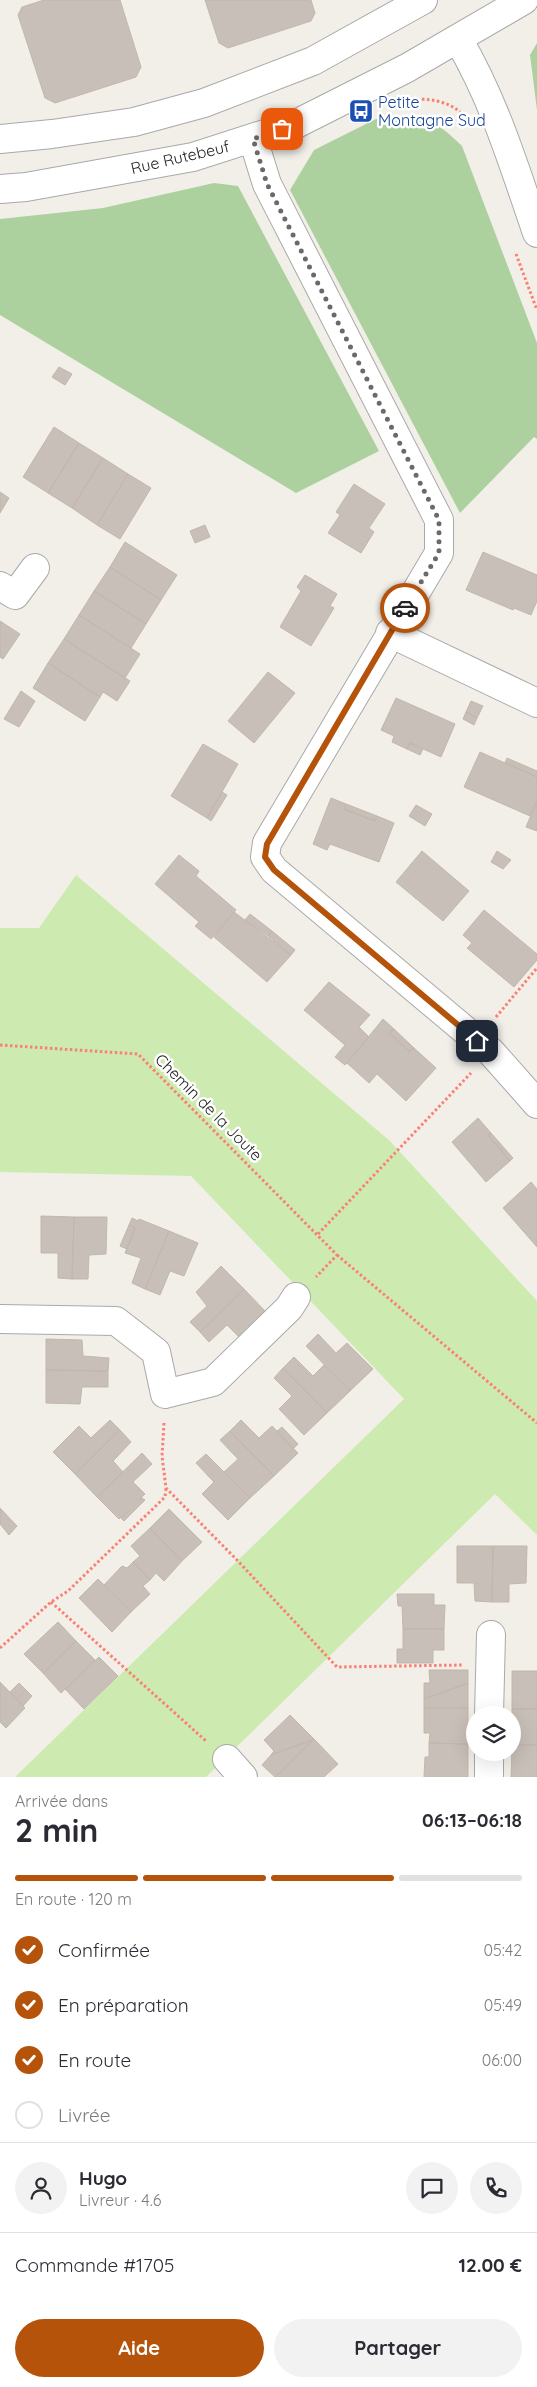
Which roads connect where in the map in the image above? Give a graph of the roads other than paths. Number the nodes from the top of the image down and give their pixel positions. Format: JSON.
{"nodes":[{"id":1,"x":423,"y":0,"type":"edge"},
{"id":2,"x":524,"y":0,"type":"edge"},
{"id":3,"x":458,"y":39,"type":"junction"},
{"id":4,"x":0,"y":139,"type":"edge"},
{"id":5,"x":253,"y":139,"type":"junction"},
{"id":6,"x":0,"y":189,"type":"edge"},
{"id":7,"x":537,"y":233,"type":"edge"},
{"id":8,"x":35,"y":568,"type":"dead end"},
{"id":9,"x":0,"y":586,"type":"edge"},
{"id":10,"x":390,"y":633,"type":"junction"},
{"id":11,"x":537,"y":703,"type":"edge"},
{"id":12,"x":537,"y":1104,"type":"edge"},
{"id":13,"x":296,"y":1297,"type":"road end"},
{"id":14,"x":0,"y":1319,"type":"edge"},
{"id":15,"x":491,"y":1635,"type":"dead end"},
{"id":16,"x":490,"y":1706,"type":"edge"},
{"id":17,"x":489,"y":1761,"type":"edge"},
{"id":18,"x":489,"y":1777,"type":"edge"}],
"edges":[{"from":1,"to":4,"type":"street"},
{"from":2,"to":3,"type":"street","name":"Rue Rutebeuf"},
{"from":3,"to":5,"type":"street","name":"Rue Rutebeuf"},
{"from":3,"to":7,"type":"street"},
{"from":5,"to":6,"type":"street","name":"Rue Rutebeuf"},
{"from":5,"to":10,"type":"street"},
{"from":8,"to":9,"type":"street"},
{"from":10,"to":11,"type":"street"},
{"from":10,"to":12,"type":"street"},
{"from":13,"to":14,"type":"street"},
{"from":15,"to":16,"type":"street"},
{"from":17,"to":18,"type":"street"}]}
